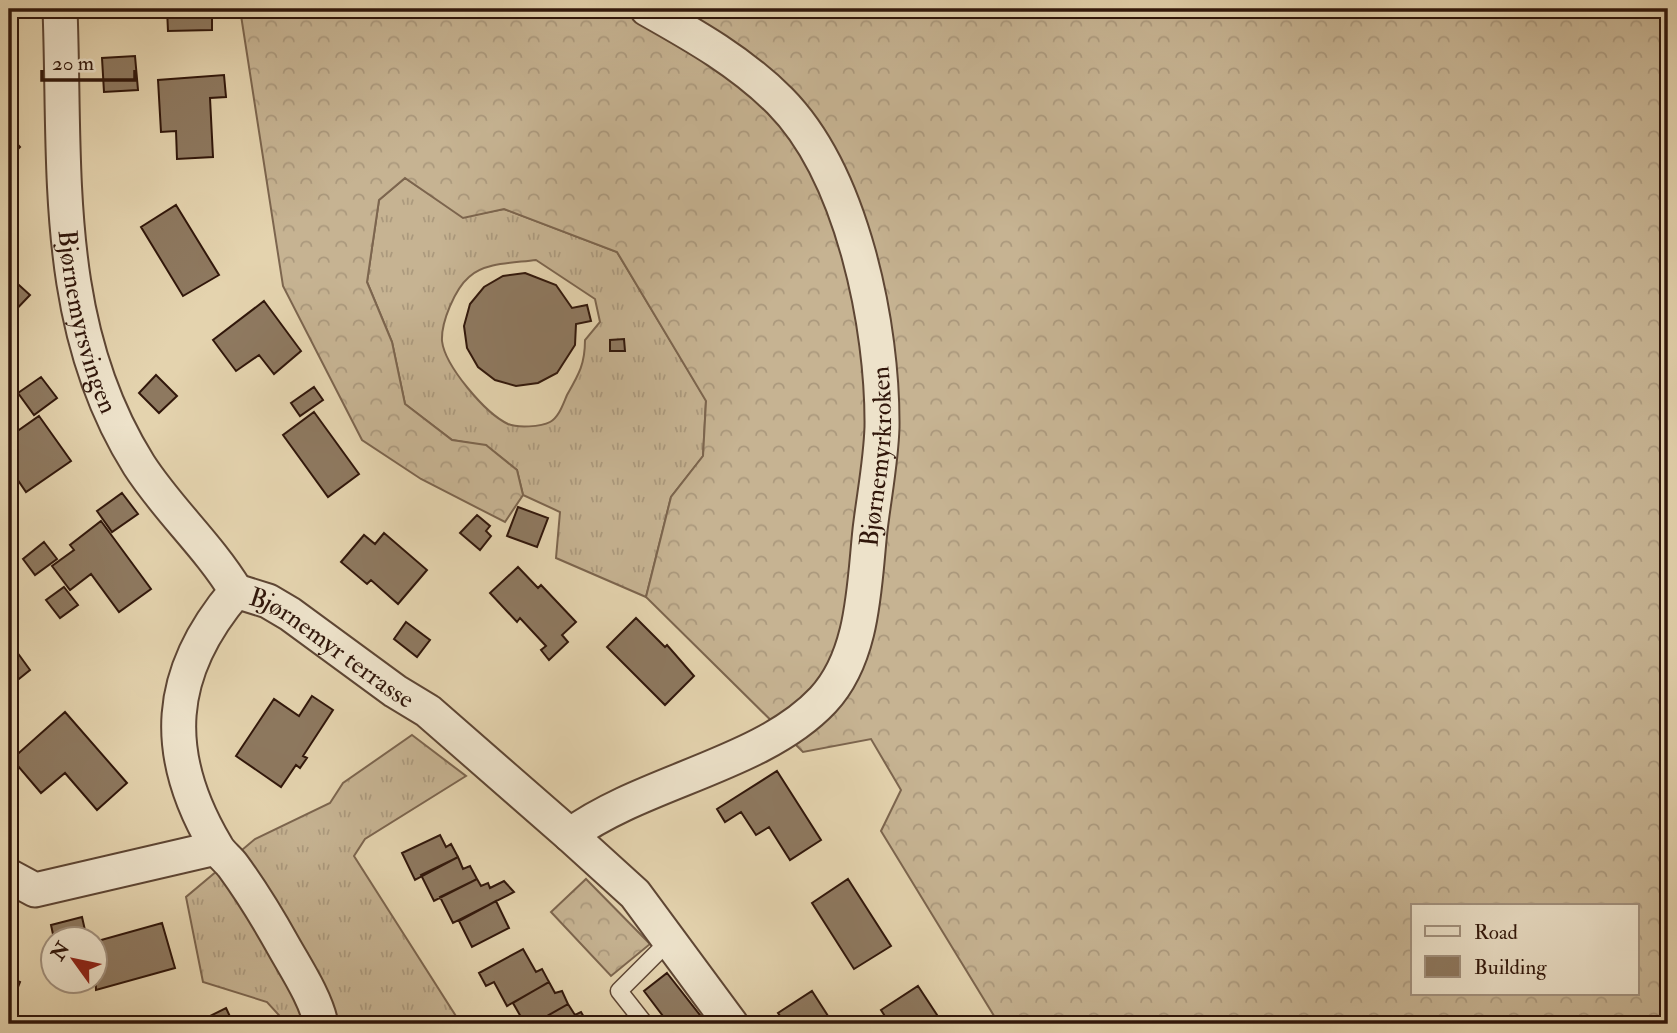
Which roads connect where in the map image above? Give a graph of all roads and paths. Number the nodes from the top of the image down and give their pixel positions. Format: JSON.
{"nodes":[{"id":1,"x":60,"y":9,"type":"edge"},
{"id":2,"x":647,"y":9,"type":"edge"},
{"id":3,"x":236,"y":592,"type":"junction"},
{"id":4,"x":570,"y":835,"type":"junction"},
{"id":5,"x":216,"y":848,"type":"junction"},
{"id":6,"x":9,"y":876,"type":"edge"},
{"id":7,"x":669,"y":941,"type":"junction"},
{"id":8,"x":321,"y":1024,"type":"edge"},
{"id":9,"x":645,"y":1024,"type":"edge"},
{"id":10,"x":731,"y":1024,"type":"edge"}],
"edges":[{"from":1,"to":3,"type":"street","name":"Bjørnemyrsvingen"},
{"from":2,"to":4,"type":"street","name":"Bjørnemyrkroken"},
{"from":3,"to":4,"type":"street","name":"Bjørnemyr terrasse"},
{"from":3,"to":5,"type":"street","name":"Bjørnemyr terrasse"},
{"from":4,"to":7,"type":"street","name":"Bjørnemyr terrasse"},
{"from":5,"to":6,"type":"street"},
{"from":5,"to":8,"type":"street","name":"Bjørnemyr terrasse"},
{"from":7,"to":9,"type":"lane"},
{"from":7,"to":10,"type":"street","name":"Bjørnemyr terrasse"}]}
